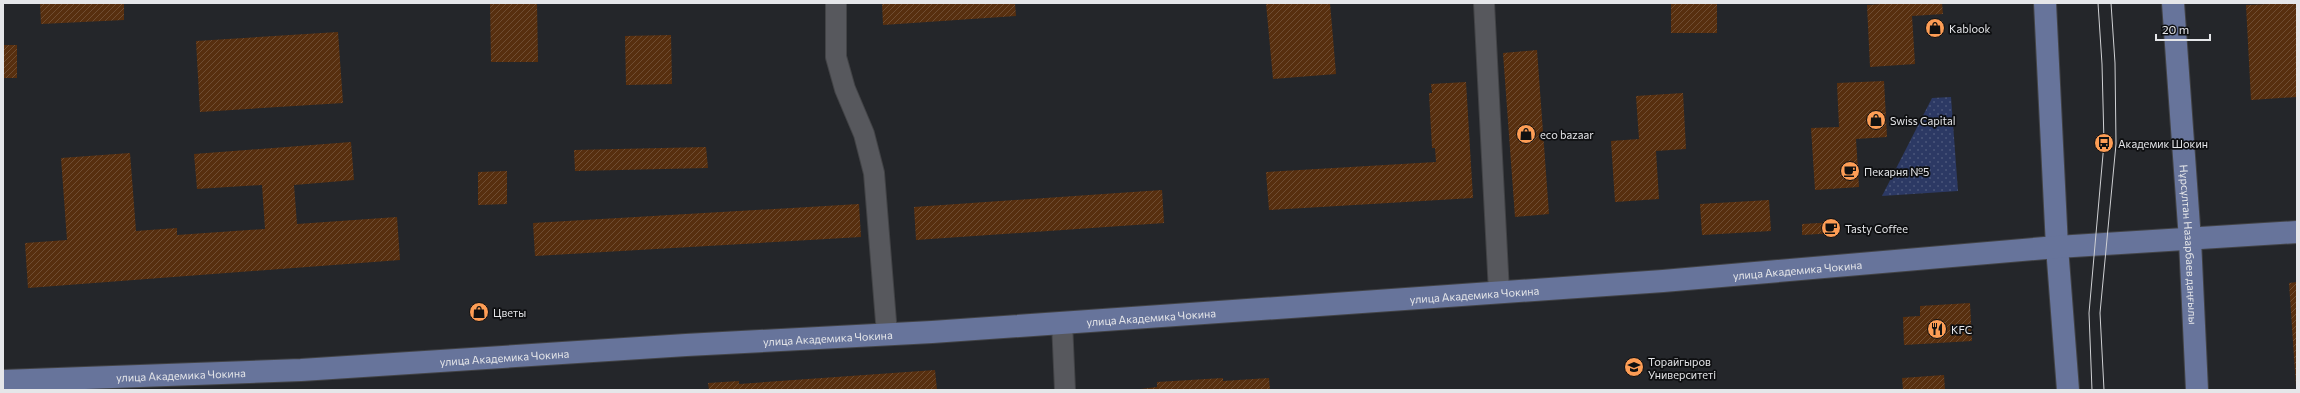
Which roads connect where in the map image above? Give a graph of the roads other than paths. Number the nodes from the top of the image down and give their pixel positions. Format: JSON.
{"nodes":[{"id":1,"x":836,"y":3,"type":"edge"},
{"id":2,"x":1484,"y":3,"type":"edge"},
{"id":3,"x":2045,"y":3,"type":"edge"},
{"id":4,"x":2173,"y":3,"type":"edge"},
{"id":5,"x":2297,"y":232,"type":"edge"},
{"id":6,"x":2190,"y":240,"type":"junction"},
{"id":7,"x":2057,"y":247,"type":"junction"},
{"id":8,"x":1499,"y":292,"type":"junction"},
{"id":9,"x":1062,"y":322,"type":"junction"},
{"id":10,"x":887,"y":334,"type":"junction"},
{"id":11,"x":3,"y":382,"type":"edge"},
{"id":12,"x":1065,"y":390,"type":"edge"},
{"id":13,"x":2068,"y":390,"type":"edge"},
{"id":14,"x":2197,"y":390,"type":"edge"}],
"edges":[{"from":1,"to":10,"type":"street"},
{"from":2,"to":8,"type":"street"},
{"from":3,"to":7,"type":"main road"},
{"from":4,"to":6,"type":"main road","name":"Нұрсұлтан Назарбаев даңғылы"},
{"from":5,"to":6,"type":"main road","name":"улица Академика Чокина"},
{"from":6,"to":7,"type":"main road","name":"улица Академика Чокина"},
{"from":6,"to":14,"type":"main road","name":"Нұрсұлтан Назарбаев даңғылы"},
{"from":7,"to":8,"type":"main road","name":"улица Академика Чокина"},
{"from":7,"to":13,"type":"main road"},
{"from":8,"to":9,"type":"main road","name":"улица Академика Чокина"},
{"from":9,"to":10,"type":"main road","name":"улица Академика Чокина"},
{"from":9,"to":12,"type":"street"},
{"from":10,"to":11,"type":"main road","name":"улица Академика Чокина"}]}
